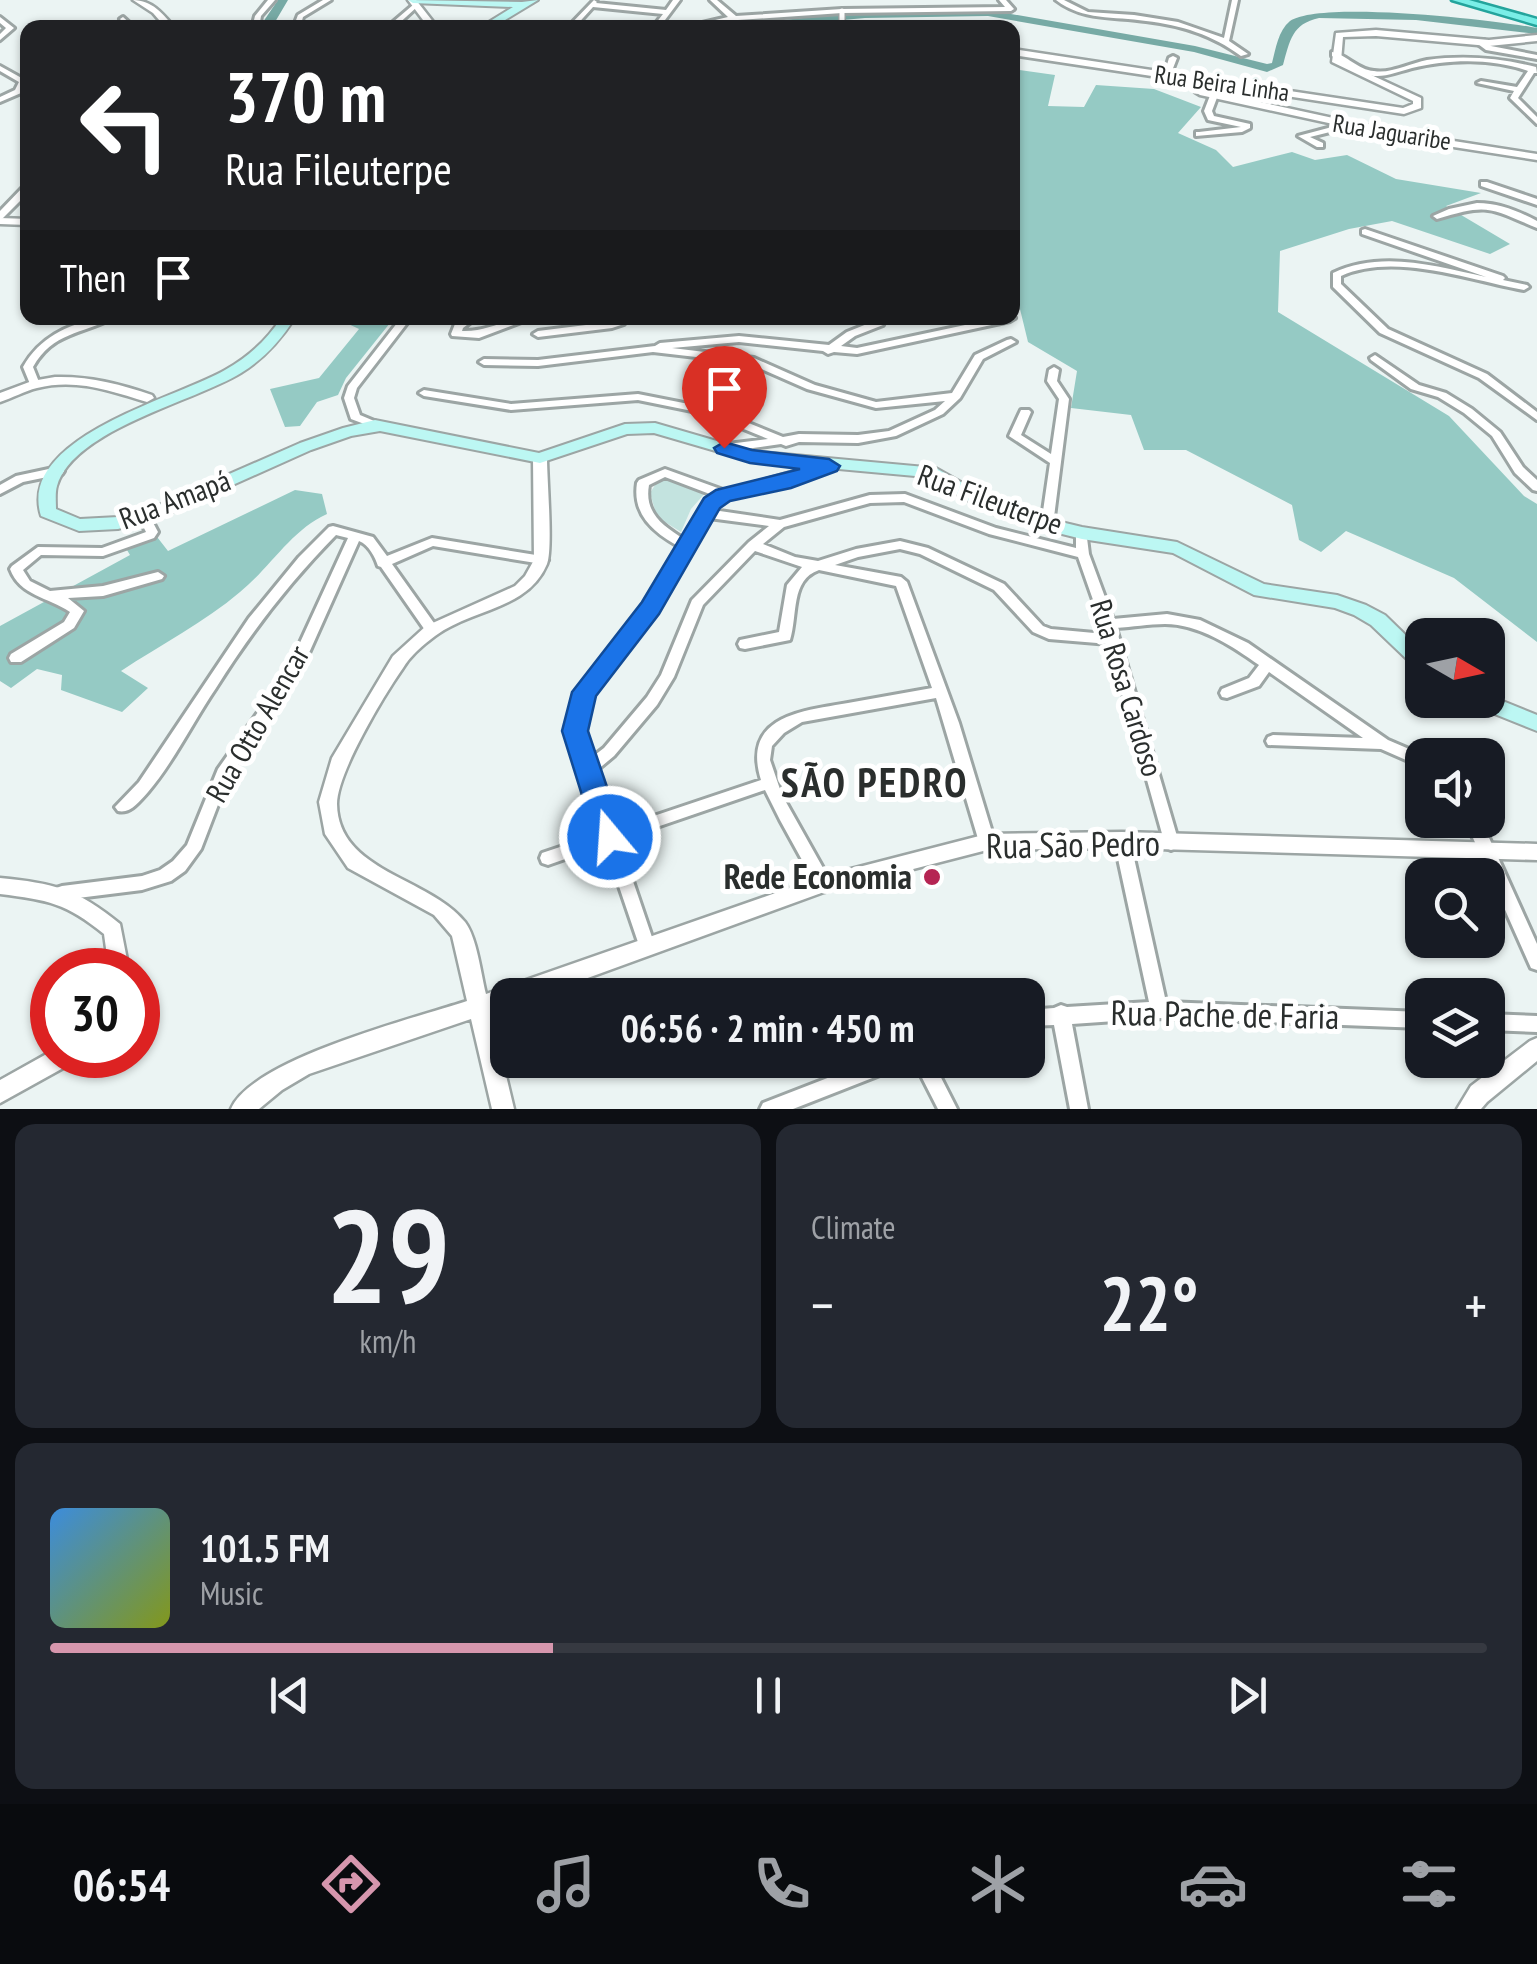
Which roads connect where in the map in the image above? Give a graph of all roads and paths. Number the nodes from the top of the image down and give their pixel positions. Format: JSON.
{"nodes":[{"id":1,"x":138,"y":0,"type":"edge"},
{"id":2,"x":272,"y":0,"type":"edge"},
{"id":3,"x":328,"y":0,"type":"edge"},
{"id":4,"x":533,"y":0,"type":"edge"},
{"id":5,"x":678,"y":0,"type":"edge"},
{"id":6,"x":713,"y":0,"type":"edge"},
{"id":7,"x":831,"y":0,"type":"edge"},
{"id":8,"x":1059,"y":0,"type":"edge"},
{"id":9,"x":1235,"y":0,"type":"edge"},
{"id":10,"x":1458,"y":0,"type":"edge"},
{"id":11,"x":1467,"y":0,"type":"edge"},
{"id":12,"x":414,"y":2,"type":"edge"},
{"id":13,"x":593,"y":2,"type":"edge"},
{"id":14,"x":1005,"y":3,"type":"edge"},
{"id":15,"x":521,"y":4,"type":"junction"},
{"id":16,"x":665,"y":12,"type":"junction"},
{"id":17,"x":841,"y":16,"type":"junction"},
{"id":18,"x":734,"y":18,"type":"junction"},
{"id":19,"x":0,"y":19,"type":"edge"},
{"id":20,"x":164,"y":20,"type":"edge"},
{"id":21,"x":257,"y":20,"type":"edge"},
{"id":22,"x":299,"y":20,"type":"edge"},
{"id":23,"x":496,"y":20,"type":"edge"},
{"id":24,"x":660,"y":20,"type":"edge"},
{"id":25,"x":724,"y":20,"type":"edge"},
{"id":26,"x":1537,"y":20,"type":"edge"},
{"id":27,"x":0,"y":38,"type":"edge"},
{"id":28,"x":1537,"y":38,"type":"edge"},
{"id":29,"x":1227,"y":39,"type":"junction"},
{"id":30,"x":1481,"y":42,"type":"junction"},
{"id":31,"x":1020,"y":53,"type":"edge"},
{"id":32,"x":1244,"y":54,"type":"dead end"},
{"id":33,"x":1335,"y":54,"type":"junction"},
{"id":34,"x":1537,"y":57,"type":"edge"},
{"id":35,"x":1173,"y":58,"type":"dead end"},
{"id":36,"x":1020,"y":62,"type":"edge"},
{"id":37,"x":1535,"y":70,"type":"edge"},
{"id":38,"x":1166,"y":76,"type":"junction"},
{"id":39,"x":1481,"y":83,"type":"dead end"},
{"id":40,"x":1201,"y":87,"type":"junction"},
{"id":41,"x":1519,"y":90,"type":"junction"},
{"id":42,"x":1214,"y":95,"type":"junction"},
{"id":43,"x":1537,"y":122,"type":"edge"},
{"id":44,"x":1347,"y":125,"type":"junction"},
{"id":45,"x":1199,"y":134,"type":"dead end"},
{"id":46,"x":1320,"y":145,"type":"dead end"},
{"id":47,"x":1537,"y":157,"type":"edge"},
{"id":48,"x":1484,"y":184,"type":"dead end"},
{"id":49,"x":20,"y":196,"type":"edge"},
{"id":50,"x":1537,"y":202,"type":"edge"},
{"id":51,"x":1437,"y":216,"type":"dead end"},
{"id":52,"x":0,"y":218,"type":"edge"},
{"id":53,"x":1537,"y":225,"type":"edge"},
{"id":54,"x":1365,"y":232,"type":"dead end"},
{"id":55,"x":1524,"y":287,"type":"junction"},
{"id":56,"x":1537,"y":292,"type":"edge"},
{"id":57,"x":69,"y":325,"type":"edge"},
{"id":58,"x":273,"y":325,"type":"edge"},
{"id":59,"x":281,"y":325,"type":"edge"},
{"id":60,"x":401,"y":325,"type":"edge"},
{"id":61,"x":460,"y":325,"type":"edge"},
{"id":62,"x":506,"y":325,"type":"edge"},
{"id":63,"x":605,"y":325,"type":"edge"},
{"id":64,"x":874,"y":325,"type":"edge"},
{"id":65,"x":979,"y":325,"type":"edge"},
{"id":66,"x":538,"y":334,"type":"dead end"},
{"id":67,"x":1011,"y":342,"type":"dead end"},
{"id":68,"x":653,"y":349,"type":"junction"},
{"id":69,"x":828,"y":351,"type":"junction"},
{"id":70,"x":254,"y":354,"type":"junction"},
{"id":71,"x":1375,"y":358,"type":"dead end"},
{"id":72,"x":484,"y":362,"type":"dead end"},
{"id":73,"x":1054,"y":370,"type":"dead end"},
{"id":74,"x":34,"y":382,"type":"junction"},
{"id":75,"x":424,"y":393,"type":"dead end"},
{"id":76,"x":956,"y":396,"type":"junction"},
{"id":77,"x":158,"y":397,"type":"junction"},
{"id":78,"x":0,"y":398,"type":"edge"},
{"id":79,"x":1026,"y":412,"type":"dead end"},
{"id":80,"x":1537,"y":417,"type":"edge"},
{"id":81,"x":374,"y":425,"type":"junction"},
{"id":82,"x":786,"y":442,"type":"junction"},
{"id":83,"x":724,"y":448,"type":"junction"},
{"id":84,"x":537,"y":457,"type":"junction"},
{"id":85,"x":1056,"y":462,"type":"junction"},
{"id":86,"x":829,"y":466,"type":"junction"},
{"id":87,"x":58,"y":470,"type":"junction"},
{"id":88,"x":1537,"y":487,"type":"edge"},
{"id":89,"x":0,"y":490,"type":"edge"},
{"id":90,"x":724,"y":495,"type":"junction"},
{"id":91,"x":705,"y":513,"type":"junction"},
{"id":92,"x":144,"y":516,"type":"junction"},
{"id":93,"x":780,"y":524,"type":"junction"},
{"id":94,"x":1047,"y":525,"type":"junction"},
{"id":95,"x":1082,"y":533,"type":"junction"},
{"id":96,"x":356,"y":535,"type":"junction"},
{"id":97,"x":753,"y":545,"type":"junction"},
{"id":98,"x":685,"y":546,"type":"junction"},
{"id":99,"x":1083,"y":554,"type":"junction"},
{"id":100,"x":542,"y":560,"type":"junction"},
{"id":101,"x":382,"y":563,"type":"junction"},
{"id":102,"x":818,"y":566,"type":"junction"},
{"id":103,"x":158,"y":576,"type":"dead end"},
{"id":104,"x":44,"y":595,"type":"junction"},
{"id":105,"x":1109,"y":624,"type":"junction"},
{"id":106,"x":432,"y":630,"type":"junction"},
{"id":107,"x":1114,"y":640,"type":"junction"},
{"id":108,"x":746,"y":644,"type":"dead end"},
{"id":109,"x":1405,"y":646,"type":"edge"},
{"id":110,"x":16,"y":658,"type":"dead end"},
{"id":111,"x":1268,"y":664,"type":"junction"},
{"id":112,"x":940,"y":692,"type":"junction"},
{"id":113,"x":1228,"y":693,"type":"dead end"},
{"id":114,"x":1505,"y":710,"type":"edge"},
{"id":115,"x":1537,"y":723,"type":"edge"},
{"id":116,"x":1274,"y":741,"type":"dead end"},
{"id":117,"x":1383,"y":744,"type":"junction"},
{"id":118,"x":1405,"y":754,"type":"edge"},
{"id":119,"x":588,"y":770,"type":"junction"},
{"id":120,"x":769,"y":783,"type":"junction"},
{"id":121,"x":123,"y":806,"type":"dead end"},
{"id":122,"x":610,"y":837,"type":"junction"},
{"id":123,"x":1481,"y":838,"type":"edge"},
{"id":124,"x":1122,"y":840,"type":"junction"},
{"id":125,"x":988,"y":842,"type":"junction"},
{"id":126,"x":1171,"y":843,"type":"junction"},
{"id":127,"x":1537,"y":852,"type":"edge"},
{"id":128,"x":1488,"y":853,"type":"junction"},
{"id":129,"x":548,"y":858,"type":"dead end"},
{"id":130,"x":824,"y":884,"type":"junction"},
{"id":131,"x":0,"y":886,"type":"edge"},
{"id":132,"x":62,"y":892,"type":"junction"},
{"id":133,"x":648,"y":946,"type":"junction"},
{"id":134,"x":116,"y":948,"type":"edge"},
{"id":135,"x":1537,"y":962,"type":"edge"},
{"id":136,"x":560,"y":978,"type":"edge"},
{"id":137,"x":490,"y":1003,"type":"edge"},
{"id":138,"x":480,"y":1007,"type":"junction"},
{"id":139,"x":1159,"y":1010,"type":"junction"},
{"id":140,"x":1061,"y":1014,"type":"junction"},
{"id":141,"x":1045,"y":1016,"type":"edge"},
{"id":142,"x":1405,"y":1019,"type":"edge"},
{"id":143,"x":1505,"y":1023,"type":"edge"},
{"id":144,"x":1537,"y":1024,"type":"edge"},
{"id":145,"x":1537,"y":1048,"type":"edge"},
{"id":146,"x":30,"y":1075,"type":"edge"},
{"id":147,"x":851,"y":1078,"type":"edge"},
{"id":148,"x":932,"y":1078,"type":"edge"},
{"id":149,"x":0,"y":1092,"type":"edge"},
{"id":150,"x":242,"y":1109,"type":"edge"},
{"id":151,"x":503,"y":1109,"type":"edge"},
{"id":152,"x":769,"y":1109,"type":"edge"},
{"id":153,"x":948,"y":1109,"type":"edge"},
{"id":154,"x":1079,"y":1109,"type":"edge"},
{"id":155,"x":1468,"y":1109,"type":"edge"}],
"edges":[{"from":1,"to":20,"type":"street"},
{"from":2,"to":21,"type":"street"},
{"from":3,"to":22,"type":"street"},
{"from":4,"to":15,"type":"main road"},
{"from":5,"to":16,"type":"street"},
{"from":6,"to":18,"type":"street"},
{"from":7,"to":17,"type":"street"},
{"from":8,"to":29,"type":"street"},
{"from":9,"to":29,"type":"street"},
{"from":10,"to":26,"type":"main road"},
{"from":11,"to":26,"type":"main road"},
{"from":12,"to":15,"type":"main road"},
{"from":13,"to":16,"type":"street"},
{"from":14,"to":17,"type":"street"},
{"from":15,"to":23,"type":"main road"},
{"from":16,"to":24,"type":"street"},
{"from":17,"to":18,"type":"street"},
{"from":18,"to":25,"type":"street"},
{"from":19,"to":27,"type":"street"},
{"from":28,"to":30,"type":"street"},
{"from":29,"to":32,"type":"street"},
{"from":30,"to":33,"type":"street"},
{"from":30,"to":34,"type":"street"},
{"from":31,"to":38,"type":"street","name":"Rua Beira Linha"},
{"from":33,"to":37,"type":"street"},
{"from":33,"to":40,"type":"street","name":"Rua Beira Linha"},
{"from":35,"to":38,"type":"street"},
{"from":36,"to":40,"type":"street"},
{"from":37,"to":41,"type":"street"},
{"from":38,"to":40,"type":"street","name":"Rua Beira Linha"},
{"from":39,"to":41,"type":"street"},
{"from":40,"to":42,"type":"street","name":"Rua Jaguaribe"},
{"from":41,"to":43,"type":"street"},
{"from":42,"to":44,"type":"street","name":"Rua Jaguaribe"},
{"from":42,"to":45,"type":"street"},
{"from":44,"to":46,"type":"street"},
{"from":44,"to":47,"type":"street","name":"Rua Jaguaribe"},
{"from":48,"to":50,"type":"street"},
{"from":49,"to":52,"type":"street"},
{"from":51,"to":53,"type":"street"},
{"from":54,"to":55,"type":"street"},
{"from":55,"to":56,"type":"street"},
{"from":55,"to":80,"type":"street"},
{"from":57,"to":74,"type":"street"},
{"from":58,"to":70,"type":"main road"},
{"from":59,"to":70,"type":"main road"},
{"from":60,"to":81,"type":"street"},
{"from":61,"to":62,"type":"street"},
{"from":63,"to":66,"type":"street"},
{"from":64,"to":69,"type":"street"},
{"from":65,"to":69,"type":"street"},
{"from":67,"to":76,"type":"street"},
{"from":68,"to":69,"type":"street"},
{"from":68,"to":72,"type":"street"},
{"from":68,"to":76,"type":"street"},
{"from":70,"to":77,"type":"main road"},
{"from":71,"to":88,"type":"street"},
{"from":73,"to":85,"type":"street"},
{"from":74,"to":77,"type":"street"},
{"from":74,"to":78,"type":"street"},
{"from":75,"to":82,"type":"street"},
{"from":76,"to":82,"type":"street"},
{"from":77,"to":87,"type":"main road"},
{"from":79,"to":85,"type":"street"},
{"from":81,"to":84,"type":"main road"},
{"from":81,"to":92,"type":"main road","name":"Rua Amapá"},
{"from":82,"to":83,"type":"street"},
{"from":83,"to":84,"type":"main road","name":"Rua Fileuterpe"},
{"from":83,"to":86,"type":"main road","name":"Rua Fileuterpe"},
{"from":84,"to":100,"type":"street"},
{"from":85,"to":94,"type":"street"},
{"from":86,"to":90,"type":"street"},
{"from":86,"to":94,"type":"main road","name":"Rua Fileuterpe"},
{"from":87,"to":89,"type":"street"},
{"from":87,"to":92,"type":"main road","name":"Rua Amapá"},
{"from":90,"to":91,"type":"street"},
{"from":90,"to":98,"type":"street"},
{"from":91,"to":93,"type":"street"},
{"from":91,"to":98,"type":"street"},
{"from":92,"to":104,"type":"street"},
{"from":93,"to":97,"type":"street"},
{"from":93,"to":99,"type":"street"},
{"from":94,"to":95,"type":"main road","name":"Rua Fileuterpe"},
{"from":95,"to":99,"type":"street","name":"Rua Rosa Cardoso"},
{"from":95,"to":109,"type":"main road","name":"Rua Fileuterpe"},
{"from":96,"to":101,"type":"street"},
{"from":96,"to":121,"type":"street","name":"Rua Otto Alencar"},
{"from":96,"to":132,"type":"street","name":"Rua Otto Alencar"},
{"from":97,"to":102,"type":"street"},
{"from":97,"to":119,"type":"street"},
{"from":98,"to":119,"type":"street"},
{"from":99,"to":105,"type":"street","name":"Rua Rosa Cardoso"},
{"from":100,"to":101,"type":"street"},
{"from":100,"to":106,"type":"street"},
{"from":101,"to":106,"type":"street"},
{"from":102,"to":107,"type":"street"},
{"from":102,"to":108,"type":"street"},
{"from":102,"to":112,"type":"street"},
{"from":103,"to":104,"type":"street"},
{"from":104,"to":110,"type":"street"},
{"from":105,"to":107,"type":"street","name":"Rua Rosa Cardoso"},
{"from":105,"to":111,"type":"street"},
{"from":106,"to":138,"type":"street"},
{"from":107,"to":126,"type":"street","name":"Rua Rosa Cardoso"},
{"from":111,"to":113,"type":"street"},
{"from":111,"to":117,"type":"street"},
{"from":112,"to":120,"type":"street"},
{"from":112,"to":125,"type":"street"},
{"from":114,"to":115,"type":"main road"},
{"from":116,"to":117,"type":"street"},
{"from":117,"to":118,"type":"street"},
{"from":119,"to":122,"type":"street"},
{"from":120,"to":122,"type":"street"},
{"from":120,"to":130,"type":"street"},
{"from":122,"to":129,"type":"street"},
{"from":122,"to":133,"type":"street"},
{"from":123,"to":128,"type":"street"},
{"from":124,"to":125,"type":"street","name":"Rua São Pedro"},
{"from":124,"to":126,"type":"street","name":"Rua São Pedro"},
{"from":124,"to":139,"type":"street"},
{"from":125,"to":130,"type":"street","name":"Rua São Pedro"},
{"from":126,"to":128,"type":"street","name":"Rua São Pedro"},
{"from":127,"to":128,"type":"street","name":"Rua São Pedro"},
{"from":128,"to":135,"type":"street"},
{"from":130,"to":133,"type":"street","name":"Rua São Pedro"},
{"from":131,"to":132,"type":"street"},
{"from":132,"to":134,"type":"street"},
{"from":133,"to":136,"type":"street","name":"Rua São Pedro"},
{"from":137,"to":138,"type":"street","name":"Rua São Pedro"},
{"from":138,"to":150,"type":"street","name":"Rua São Pedro"},
{"from":138,"to":151,"type":"street"},
{"from":139,"to":140,"type":"street","name":"Rua Pache de Faria"},
{"from":139,"to":142,"type":"street","name":"Rua Pache de Faria"},
{"from":140,"to":141,"type":"street","name":"Rua Pache de Faria"},
{"from":140,"to":154,"type":"street"},
{"from":143,"to":144,"type":"street"},
{"from":145,"to":155,"type":"street"},
{"from":146,"to":149,"type":"street"},
{"from":147,"to":152,"type":"street"},
{"from":148,"to":153,"type":"street"}]}
